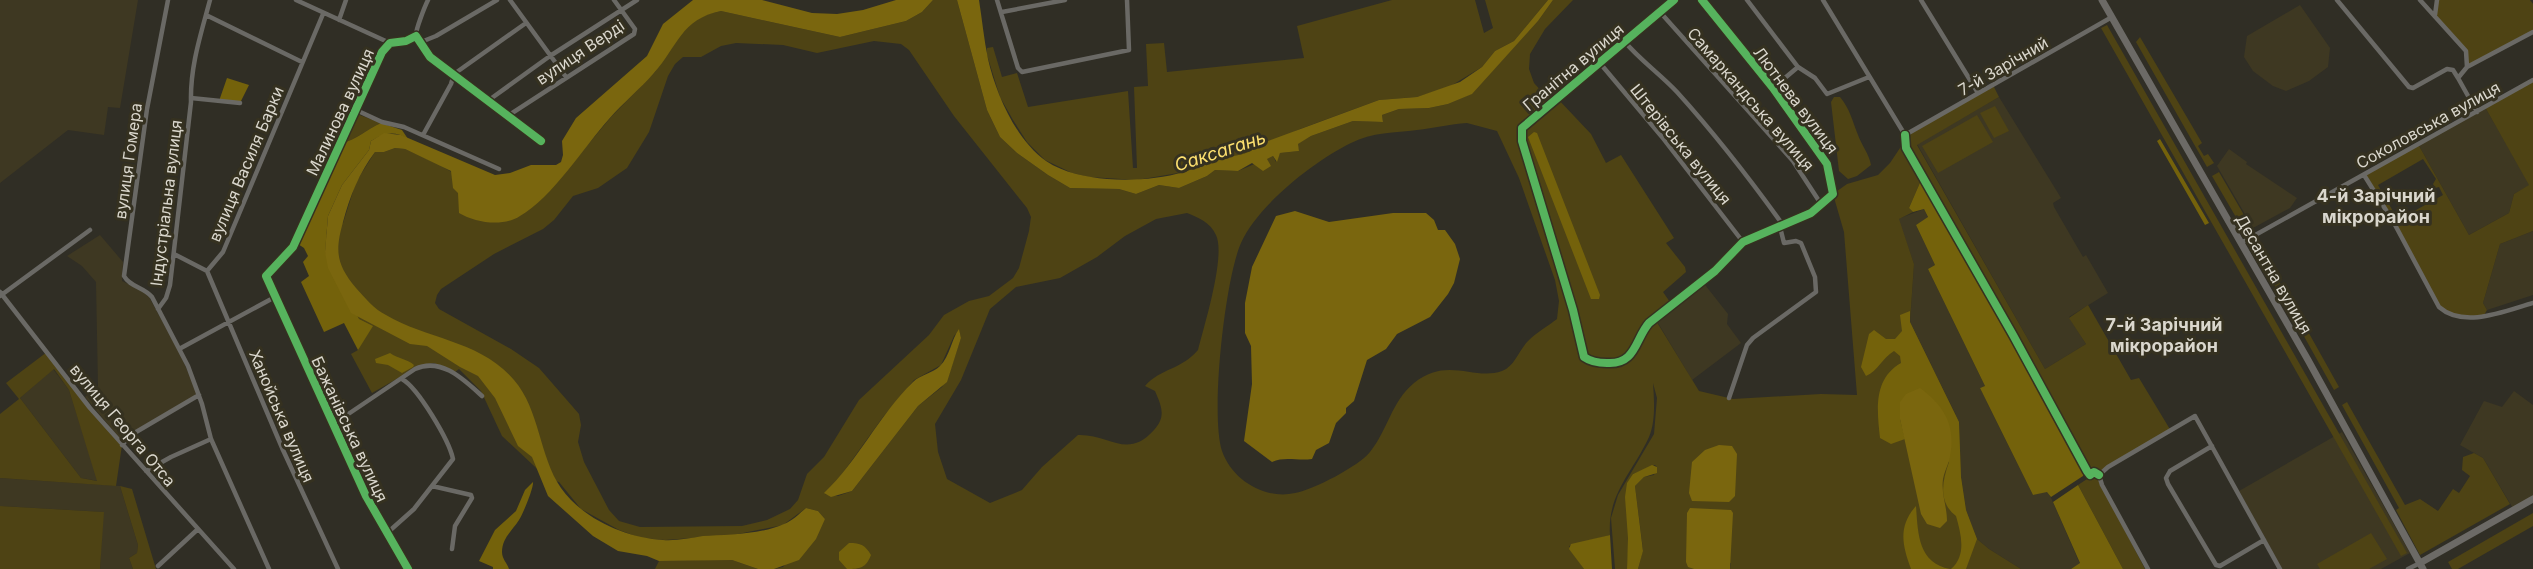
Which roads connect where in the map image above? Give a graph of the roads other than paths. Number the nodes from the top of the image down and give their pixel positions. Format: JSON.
{"nodes":[{"id":1,"x":168,"y":0,"type":"edge"},
{"id":2,"x":210,"y":0,"type":"edge"},
{"id":3,"x":296,"y":0,"type":"edge"},
{"id":4,"x":346,"y":0,"type":"edge"},
{"id":5,"x":428,"y":0,"type":"edge"},
{"id":6,"x":496,"y":0,"type":"edge"},
{"id":7,"x":510,"y":0,"type":"edge"},
{"id":8,"x":614,"y":0,"type":"edge"},
{"id":9,"x":637,"y":0,"type":"edge"},
{"id":10,"x":997,"y":0,"type":"edge"},
{"id":11,"x":1062,"y":0,"type":"edge"},
{"id":12,"x":1127,"y":0,"type":"edge"},
{"id":13,"x":1674,"y":0,"type":"edge"},
{"id":14,"x":1702,"y":0,"type":"edge"},
{"id":15,"x":1747,"y":0,"type":"edge"},
{"id":16,"x":1823,"y":0,"type":"edge"},
{"id":17,"x":1921,"y":0,"type":"edge"},
{"id":18,"x":2102,"y":0,"type":"edge"},
{"id":19,"x":2337,"y":0,"type":"edge"},
{"id":20,"x":2420,"y":0,"type":"edge"},
{"id":21,"x":2437,"y":0,"type":"edge"},
{"id":22,"x":621,"y":11,"type":"junction"},
{"id":23,"x":1002,"y":12,"type":"junction"},
{"id":24,"x":1660,"y":12,"type":"junction"},
{"id":25,"x":323,"y":14,"type":"junction"},
{"id":26,"x":206,"y":15,"type":"junction"},
{"id":27,"x":2434,"y":15,"type":"junction"},
{"id":28,"x":2112,"y":17,"type":"junction"},
{"id":29,"x":339,"y":20,"type":"junction"},
{"id":30,"x":526,"y":22,"type":"junction"},
{"id":31,"x":2533,"y":32,"type":"edge"},
{"id":32,"x":416,"y":36,"type":"junction"},
{"id":33,"x":1624,"y":41,"type":"junction"},
{"id":34,"x":421,"y":42,"type":"junction"},
{"id":35,"x":390,"y":43,"type":"junction"},
{"id":36,"x":550,"y":56,"type":"junction"},
{"id":37,"x":303,"y":62,"type":"junction"},
{"id":38,"x":1599,"y":62,"type":"junction"},
{"id":39,"x":1798,"y":67,"type":"junction"},
{"id":40,"x":2467,"y":67,"type":"junction"},
{"id":41,"x":454,"y":74,"type":"junction"},
{"id":42,"x":566,"y":77,"type":"junction"},
{"id":43,"x":1869,"y":77,"type":"junction"},
{"id":44,"x":2457,"y":78,"type":"junction"},
{"id":45,"x":2533,"y":80,"type":"edge"},
{"id":46,"x":1773,"y":87,"type":"junction"},
{"id":47,"x":1978,"y":93,"type":"junction"},
{"id":48,"x":191,"y":98,"type":"junction"},
{"id":49,"x":489,"y":100,"type":"junction"},
{"id":50,"x":240,"y":103,"type":"dead end"},
{"id":51,"x":356,"y":110,"type":"junction"},
{"id":52,"x":2476,"y":112,"type":"junction"},
{"id":53,"x":509,"y":115,"type":"junction"},
{"id":54,"x":423,"y":135,"type":"junction"},
{"id":55,"x":1905,"y":135,"type":"junction"},
{"id":56,"x":541,"y":141,"type":"dead end"},
{"id":57,"x":499,"y":169,"type":"dead end"},
{"id":58,"x":2364,"y":175,"type":"junction"},
{"id":59,"x":1821,"y":204,"type":"junction"},
{"id":60,"x":1782,"y":226,"type":"junction"},
{"id":61,"x":90,"y":230,"type":"dead end"},
{"id":62,"x":1743,"y":242,"type":"junction"},
{"id":63,"x":2241,"y":243,"type":"junction"},
{"id":64,"x":174,"y":254,"type":"junction"},
{"id":65,"x":207,"y":271,"type":"junction"},
{"id":66,"x":1,"y":294,"type":"edge"},
{"id":67,"x":275,"y":297,"type":"junction"},
{"id":68,"x":2533,"y":303,"type":"edge"},
{"id":69,"x":158,"y":309,"type":"junction"},
{"id":70,"x":229,"y":324,"type":"junction"},
{"id":71,"x":181,"y":348,"type":"junction"},
{"id":72,"x":402,"y":379,"type":"junction"},
{"id":73,"x":199,"y":395,"type":"junction"},
{"id":74,"x":482,"y":396,"type":"dead end"},
{"id":75,"x":1729,"y":398,"type":"dead end"},
{"id":76,"x":332,"y":425,"type":"junction"},
{"id":77,"x":211,"y":439,"type":"junction"},
{"id":78,"x":122,"y":445,"type":"junction"},
{"id":79,"x":2212,"y":446,"type":"junction"},
{"id":80,"x":146,"y":471,"type":"junction"},
{"id":81,"x":2099,"y":475,"type":"junction"},
{"id":82,"x":432,"y":486,"type":"junction"},
{"id":83,"x":2533,"y":499,"type":"edge"},
{"id":84,"x":198,"y":529,"type":"junction"},
{"id":85,"x":386,"y":534,"type":"junction"},
{"id":86,"x":2264,"y":540,"type":"junction"},
{"id":87,"x":452,"y":549,"type":"dead end"},
{"id":88,"x":404,"y":564,"type":"junction"},
{"id":89,"x":158,"y":566,"type":"dead end"},
{"id":90,"x":2421,"y":566,"type":"edge"},
{"id":91,"x":2278,"y":568,"type":"edge"},
{"id":92,"x":234,"y":569,"type":"edge"},
{"id":93,"x":269,"y":569,"type":"edge"},
{"id":94,"x":338,"y":569,"type":"edge"},
{"id":95,"x":399,"y":569,"type":"edge"},
{"id":96,"x":408,"y":569,"type":"edge"},
{"id":97,"x":2148,"y":569,"type":"edge"},
{"id":98,"x":2408,"y":569,"type":"edge"}],
"edges":[{"from":1,"to":69,"type":"street","name":"вулиця Гомера"},
{"from":2,"to":26,"type":"street","name":"Індустріальна вулиця"},
{"from":3,"to":25,"type":"street"},
{"from":4,"to":29,"type":"street"},
{"from":5,"to":32,"type":"street"},
{"from":6,"to":34,"type":"street"},
{"from":7,"to":30,"type":"street"},
{"from":8,"to":22,"type":"street","name":"вулиця Верді"},
{"from":9,"to":22,"type":"street"},
{"from":10,"to":23,"type":"street"},
{"from":11,"to":23,"type":"street"},
{"from":12,"to":23,"type":"street"},
{"from":13,"to":24,"type":"street","name":"Гранітна вулиця"},
{"from":14,"to":46,"type":"street","name":"Лютнева вулиця"},
{"from":15,"to":39,"type":"street"},
{"from":16,"to":43,"type":"street"},
{"from":17,"to":47,"type":"street"},
{"from":18,"to":28,"type":"main road","name":"Десантна вулиця"},
{"from":19,"to":44,"type":"street"},
{"from":20,"to":27,"type":"street"},
{"from":21,"to":27,"type":"street"},
{"from":22,"to":36,"type":"street"},
{"from":22,"to":42,"type":"street","name":"вулиця Верді"},
{"from":24,"to":33,"type":"street","name":"Гранітна вулиця"},
{"from":24,"to":59,"type":"street","name":"Самаркандська вулиця"},
{"from":25,"to":29,"type":"street"},
{"from":25,"to":37,"type":"street","name":"вулиця Василя Барки"},
{"from":26,"to":37,"type":"street"},
{"from":26,"to":48,"type":"street","name":"Індустріальна вулиця"},
{"from":27,"to":40,"type":"street"},
{"from":28,"to":47,"type":"street","name":"7-й Зарічний"},
{"from":28,"to":63,"type":"main road","name":"Десантна вулиця"},
{"from":29,"to":35,"type":"street"},
{"from":30,"to":36,"type":"street"},
{"from":30,"to":41,"type":"street"},
{"from":31,"to":40,"type":"street"},
{"from":32,"to":34,"type":"street"},
{"from":32,"to":35,"type":"street","name":"Малинова вулиця"},
{"from":33,"to":38,"type":"street","name":"Гранітна вулиця"},
{"from":33,"to":60,"type":"street"},
{"from":34,"to":41,"type":"street"},
{"from":35,"to":51,"type":"street","name":"Малинова вулиця"},
{"from":36,"to":42,"type":"street"},
{"from":36,"to":49,"type":"street"},
{"from":37,"to":65,"type":"street","name":"вулиця Василя Барки"},
{"from":38,"to":62,"type":"street","name":"Штерівська вулиця"},
{"from":38,"to":62,"type":"street","name":"Гранітна вулиця"},
{"from":39,"to":43,"type":"street"},
{"from":39,"to":46,"type":"street"},
{"from":40,"to":44,"type":"street"},
{"from":41,"to":49,"type":"street"},
{"from":41,"to":54,"type":"street"},
{"from":42,"to":53,"type":"street","name":"вулиця Верді"},
{"from":43,"to":55,"type":"street"},
{"from":44,"to":52,"type":"street"},
{"from":45,"to":52,"type":"street","name":"Соколовська вулиця"},
{"from":46,"to":59,"type":"street","name":"Лютнева вулиця"},
{"from":47,"to":55,"type":"street","name":"7-й Зарічний"},
{"from":48,"to":50,"type":"street","name":"Індустріальна вулиця"},
{"from":48,"to":64,"type":"street","name":"Індустріальна вулиця"},
{"from":49,"to":53,"type":"street"},
{"from":51,"to":54,"type":"street"},
{"from":51,"to":67,"type":"street","name":"Малинова вулиця"},
{"from":52,"to":58,"type":"street","name":"Соколовська вулиця"},
{"from":53,"to":56,"type":"street"},
{"from":54,"to":57,"type":"street"},
{"from":55,"to":81,"type":"street"},
{"from":58,"to":63,"type":"street","name":"Соколовська вулиця"},
{"from":58,"to":68,"type":"street"},
{"from":59,"to":60,"type":"street"},
{"from":60,"to":62,"type":"street"},
{"from":60,"to":75,"type":"street"},
{"from":61,"to":66,"type":"street"},
{"from":63,"to":90,"type":"main road","name":"Десантна вулиця"},
{"from":64,"to":65,"type":"street"},
{"from":64,"to":69,"type":"street","name":"Індустріальна вулиця"},
{"from":65,"to":70,"type":"street","name":"Ханойська вулиця"},
{"from":66,"to":78,"type":"street","name":"вулиця Георга Отса"},
{"from":67,"to":70,"type":"street"},
{"from":67,"to":76,"type":"street","name":"Бажанівська вулиця"},
{"from":69,"to":71,"type":"street"},
{"from":70,"to":71,"type":"street"},
{"from":70,"to":94,"type":"street","name":"Ханойська вулиця"},
{"from":71,"to":73,"type":"street"},
{"from":72,"to":74,"type":"street"},
{"from":72,"to":76,"type":"street"},
{"from":72,"to":82,"type":"street"},
{"from":73,"to":77,"type":"street"},
{"from":73,"to":78,"type":"street"},
{"from":76,"to":85,"type":"street","name":"Бажанівська вулиця"},
{"from":77,"to":80,"type":"street"},
{"from":77,"to":93,"type":"street"},
{"from":78,"to":80,"type":"street","name":"вулиця Георга Отса"},
{"from":79,"to":81,"type":"street"},
{"from":79,"to":86,"type":"street"},
{"from":79,"to":86,"type":"street"},
{"from":80,"to":84,"type":"street","name":"вулиця Георга Отса"},
{"from":81,"to":97,"type":"street"},
{"from":82,"to":85,"type":"street"},
{"from":82,"to":87,"type":"street"},
{"from":83,"to":90,"type":"main road"},
{"from":84,"to":89,"type":"street"},
{"from":84,"to":92,"type":"street","name":"вулиця Георга Отса"},
{"from":85,"to":88,"type":"street","name":"Бажанівська вулиця"},
{"from":86,"to":91,"type":"street"},
{"from":88,"to":95,"type":"street"},
{"from":88,"to":96,"type":"street","name":"Бажанівська вулиця"},
{"from":90,"to":98,"type":"street"}]}
